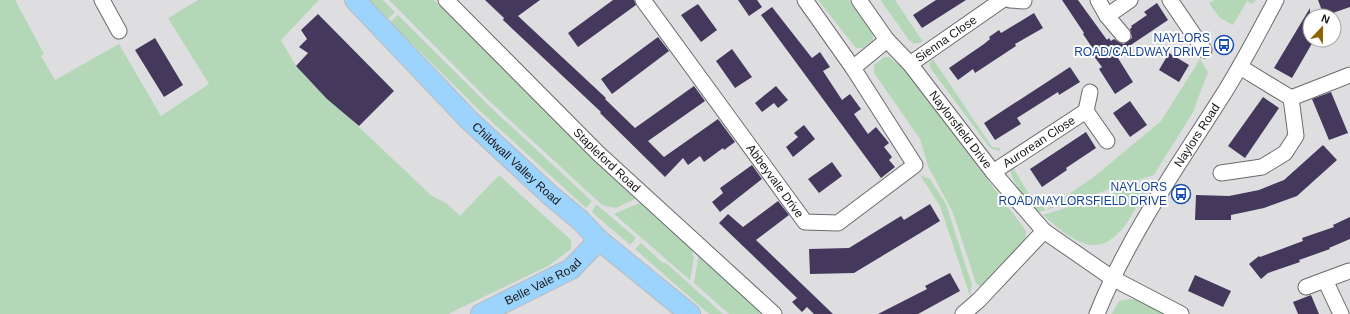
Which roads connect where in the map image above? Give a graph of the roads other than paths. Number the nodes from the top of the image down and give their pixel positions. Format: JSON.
{"nodes":[{"id":1,"x":102,"y":0,"type":"edge"},
{"id":2,"x":355,"y":0,"type":"edge"},
{"id":3,"x":446,"y":0,"type":"edge"},
{"id":4,"x":643,"y":0,"type":"edge"},
{"id":5,"x":805,"y":0,"type":"edge"},
{"id":6,"x":859,"y":0,"type":"edge"},
{"id":7,"x":1002,"y":0,"type":"edge"},
{"id":8,"x":1098,"y":0,"type":"edge"},
{"id":9,"x":1130,"y":0,"type":"edge"},
{"id":10,"x":1170,"y":0,"type":"edge"},
{"id":11,"x":1276,"y":0,"type":"edge"},
{"id":12,"x":1107,"y":16,"type":"junction"},
{"id":13,"x":119,"y":31,"type":"dead end"},
{"id":14,"x":1123,"y":35,"type":"dead end"},
{"id":15,"x":887,"y":40,"type":"junction"},
{"id":16,"x":1204,"y":50,"type":"dead end"},
{"id":17,"x":910,"y":64,"type":"junction"},
{"id":18,"x":1240,"y":67,"type":"junction"},
{"id":19,"x":853,"y":68,"type":"junction"},
{"id":20,"x":1350,"y":75,"type":"edge"},
{"id":21,"x":1090,"y":92,"type":"dead end"},
{"id":22,"x":1291,"y":98,"type":"junction"},
{"id":23,"x":1086,"y":111,"type":"junction"},
{"id":24,"x":1108,"y":142,"type":"dead end"},
{"id":25,"x":992,"y":172,"type":"junction"},
{"id":26,"x":1220,"y":173,"type":"dead end"},
{"id":27,"x":1044,"y":231,"type":"junction"},
{"id":28,"x":599,"y":240,"type":"junction"},
{"id":29,"x":1349,"y":271,"type":"dead end"},
{"id":30,"x":1112,"y":278,"type":"junction"},
{"id":31,"x":1325,"y":280,"type":"junction"},
{"id":32,"x":1306,"y":287,"type":"dead end"},
{"id":33,"x":1176,"y":313,"type":"edge"},
{"id":34,"x":481,"y":314,"type":"edge"},
{"id":35,"x":690,"y":314,"type":"edge"},
{"id":36,"x":774,"y":314,"type":"edge"},
{"id":37,"x":963,"y":314,"type":"edge"},
{"id":38,"x":1097,"y":314,"type":"edge"},
{"id":39,"x":1341,"y":314,"type":"edge"}],
"edges":[{"from":1,"to":13,"type":"street"},
{"from":2,"to":28,"type":"main road","name":"Childwall Valley Road"},
{"from":3,"to":36,"type":"street","name":"Stapleford Road"},
{"from":4,"to":19,"type":"street","name":"Abbeyvale Drive"},
{"from":5,"to":19,"type":"street","name":"Abbeyvale Drive"},
{"from":6,"to":15,"type":"street","name":"Naylorsfield Drive"},
{"from":7,"to":17,"type":"street","name":"Sienna Close"},
{"from":8,"to":12,"type":"street"},
{"from":9,"to":12,"type":"street"},
{"from":10,"to":16,"type":"street"},
{"from":11,"to":18,"type":"street","name":"Naylors Road"},
{"from":12,"to":14,"type":"street"},
{"from":15,"to":17,"type":"street","name":"Naylorsfield Drive"},
{"from":15,"to":19,"type":"street"},
{"from":17,"to":25,"type":"street","name":"Naylorsfield Drive"},
{"from":18,"to":22,"type":"street"},
{"from":18,"to":30,"type":"street","name":"Naylors Road"},
{"from":20,"to":22,"type":"street"},
{"from":21,"to":23,"type":"street","name":"Aurorean Close"},
{"from":22,"to":26,"type":"street"},
{"from":23,"to":24,"type":"street","name":"Aurorean Close"},
{"from":23,"to":25,"type":"street","name":"Aurorean Close"},
{"from":25,"to":27,"type":"street","name":"Naylorsfield Drive"},
{"from":27,"to":30,"type":"street","name":"Naylorsfield Drive"},
{"from":27,"to":37,"type":"street"},
{"from":28,"to":34,"type":"main road","name":"Belle Vale Road"},
{"from":28,"to":35,"type":"main road","name":"Childwall Valley Road"},
{"from":29,"to":31,"type":"street"},
{"from":30,"to":33,"type":"street","name":"Naylorsfield Drive"},
{"from":30,"to":38,"type":"street","name":"Naylors Road"},
{"from":31,"to":32,"type":"street"},
{"from":31,"to":39,"type":"street"}]}
